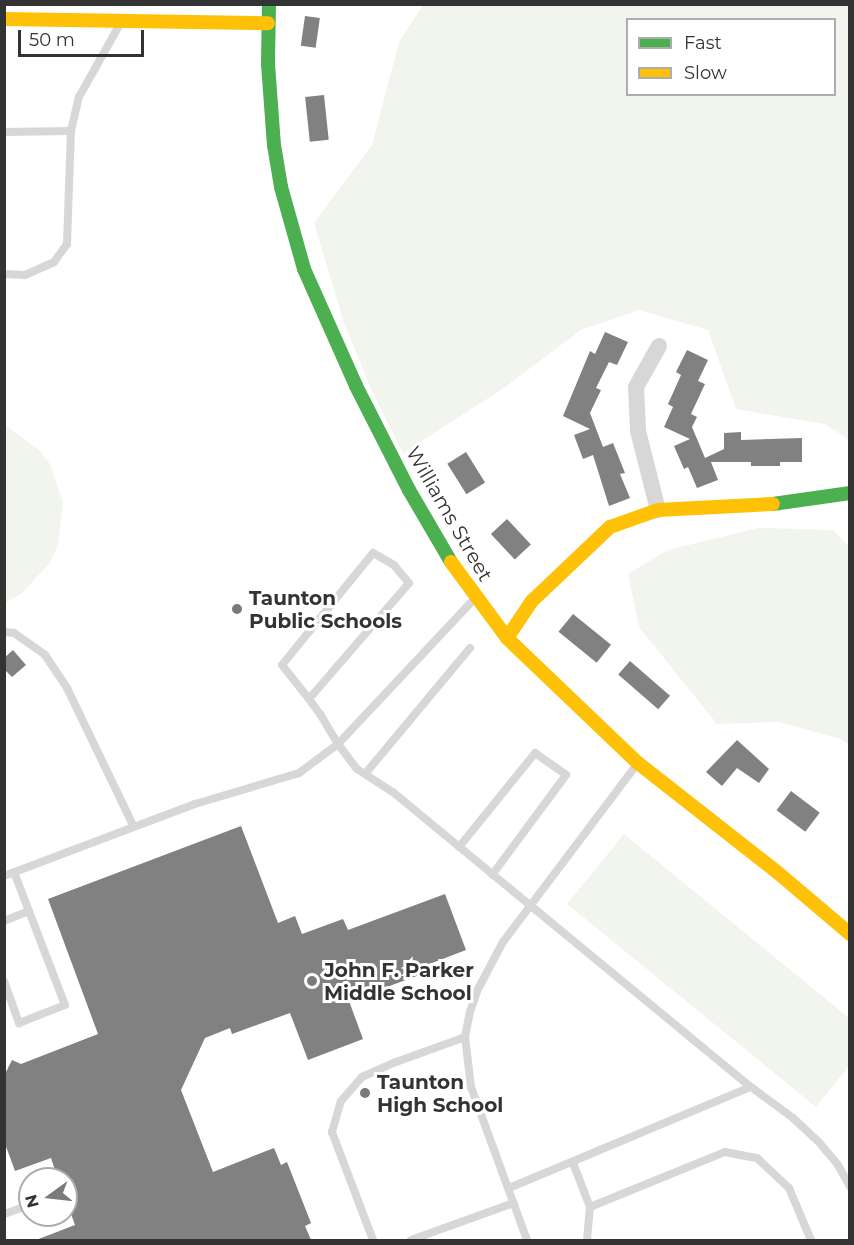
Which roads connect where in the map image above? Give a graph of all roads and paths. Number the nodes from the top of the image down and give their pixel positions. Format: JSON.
{"nodes":[{"id":1,"x":269,"y":4,"type":"edge"},
{"id":2,"x":4,"y":19,"type":"edge"},
{"id":3,"x":122,"y":21,"type":"junction"},
{"id":4,"x":268,"y":23,"type":"junction"},
{"id":5,"x":71,"y":131,"type":"junction"},
{"id":6,"x":4,"y":132,"type":"edge"},
{"id":7,"x":4,"y":274,"type":"edge"},
{"id":8,"x":659,"y":346,"type":"dead end"},
{"id":9,"x":849,"y":493,"type":"edge"},
{"id":10,"x":658,"y":510,"type":"junction"},
{"id":11,"x":475,"y":598,"type":"junction"},
{"id":12,"x":4,"y":632,"type":"edge"},
{"id":13,"x":507,"y":638,"type":"junction"},
{"id":14,"x":470,"y":648,"type":"dead end"},
{"id":15,"x":309,"y":699,"type":"junction"},
{"id":16,"x":339,"y":744,"type":"junction"},
{"id":17,"x":638,"y":763,"type":"junction"},
{"id":18,"x":365,"y":774,"type":"junction"},
{"id":19,"x":134,"y":827,"type":"junction"},
{"id":20,"x":459,"y":847,"type":"junction"},
{"id":21,"x":14,"y":872,"type":"junction"},
{"id":22,"x":492,"y":875,"type":"junction"},
{"id":23,"x":4,"y":876,"type":"edge"},
{"id":24,"x":531,"y":906,"type":"junction"},
{"id":25,"x":29,"y":911,"type":"junction"},
{"id":26,"x":4,"y":921,"type":"edge"},
{"id":27,"x":849,"y":933,"type":"edge"},
{"id":28,"x":4,"y":981,"type":"edge"},
{"id":29,"x":465,"y":1037,"type":"junction"},
{"id":30,"x":751,"y":1087,"type":"junction"},
{"id":31,"x":573,"y":1163,"type":"junction"},
{"id":32,"x":849,"y":1187,"type":"edge"},
{"id":33,"x":509,"y":1188,"type":"junction"},
{"id":34,"x":514,"y":1203,"type":"junction"},
{"id":35,"x":590,"y":1207,"type":"junction"},
{"id":36,"x":373,"y":1240,"type":"edge"},
{"id":37,"x":411,"y":1240,"type":"edge"},
{"id":38,"x":527,"y":1240,"type":"edge"},
{"id":39,"x":587,"y":1240,"type":"edge"},
{"id":40,"x":812,"y":1240,"type":"edge"}],
"edges":[{"from":1,"to":4,"type":"street","name":"Williams Street"},
{"from":2,"to":3,"type":"street"},
{"from":3,"to":4,"type":"street"},
{"from":3,"to":5,"type":"lane"},
{"from":4,"to":11,"type":"street","name":"Williams Street"},
{"from":5,"to":6,"type":"lane"},
{"from":5,"to":7,"type":"lane"},
{"from":8,"to":10,"type":"street"},
{"from":9,"to":10,"type":"street"},
{"from":10,"to":13,"type":"street"},
{"from":11,"to":13,"type":"street","name":"Williams Street"},
{"from":11,"to":16,"type":"lane"},
{"from":12,"to":19,"type":"lane"},
{"from":13,"to":17,"type":"street","name":"Williams Street"},
{"from":14,"to":18,"type":"lane"},
{"from":15,"to":15,"type":"lane"},
{"from":15,"to":16,"type":"lane"},
{"from":16,"to":18,"type":"lane"},
{"from":16,"to":19,"type":"lane"},
{"from":17,"to":24,"type":"lane"},
{"from":17,"to":27,"type":"street","name":"Williams Street"},
{"from":18,"to":20,"type":"lane"},
{"from":19,"to":21,"type":"lane"},
{"from":20,"to":22,"type":"lane"},
{"from":20,"to":22,"type":"lane"},
{"from":21,"to":23,"type":"lane"},
{"from":21,"to":25,"type":"lane"},
{"from":22,"to":24,"type":"lane"},
{"from":24,"to":29,"type":"lane"},
{"from":24,"to":30,"type":"lane"},
{"from":25,"to":26,"type":"lane"},
{"from":25,"to":28,"type":"lane"},
{"from":29,"to":33,"type":"lane"},
{"from":29,"to":36,"type":"lane"},
{"from":30,"to":31,"type":"lane"},
{"from":30,"to":32,"type":"lane"},
{"from":31,"to":33,"type":"lane"},
{"from":31,"to":35,"type":"lane"},
{"from":33,"to":34,"type":"lane"},
{"from":34,"to":37,"type":"lane"},
{"from":34,"to":38,"type":"lane"},
{"from":35,"to":39,"type":"lane"},
{"from":35,"to":40,"type":"lane"}]}
